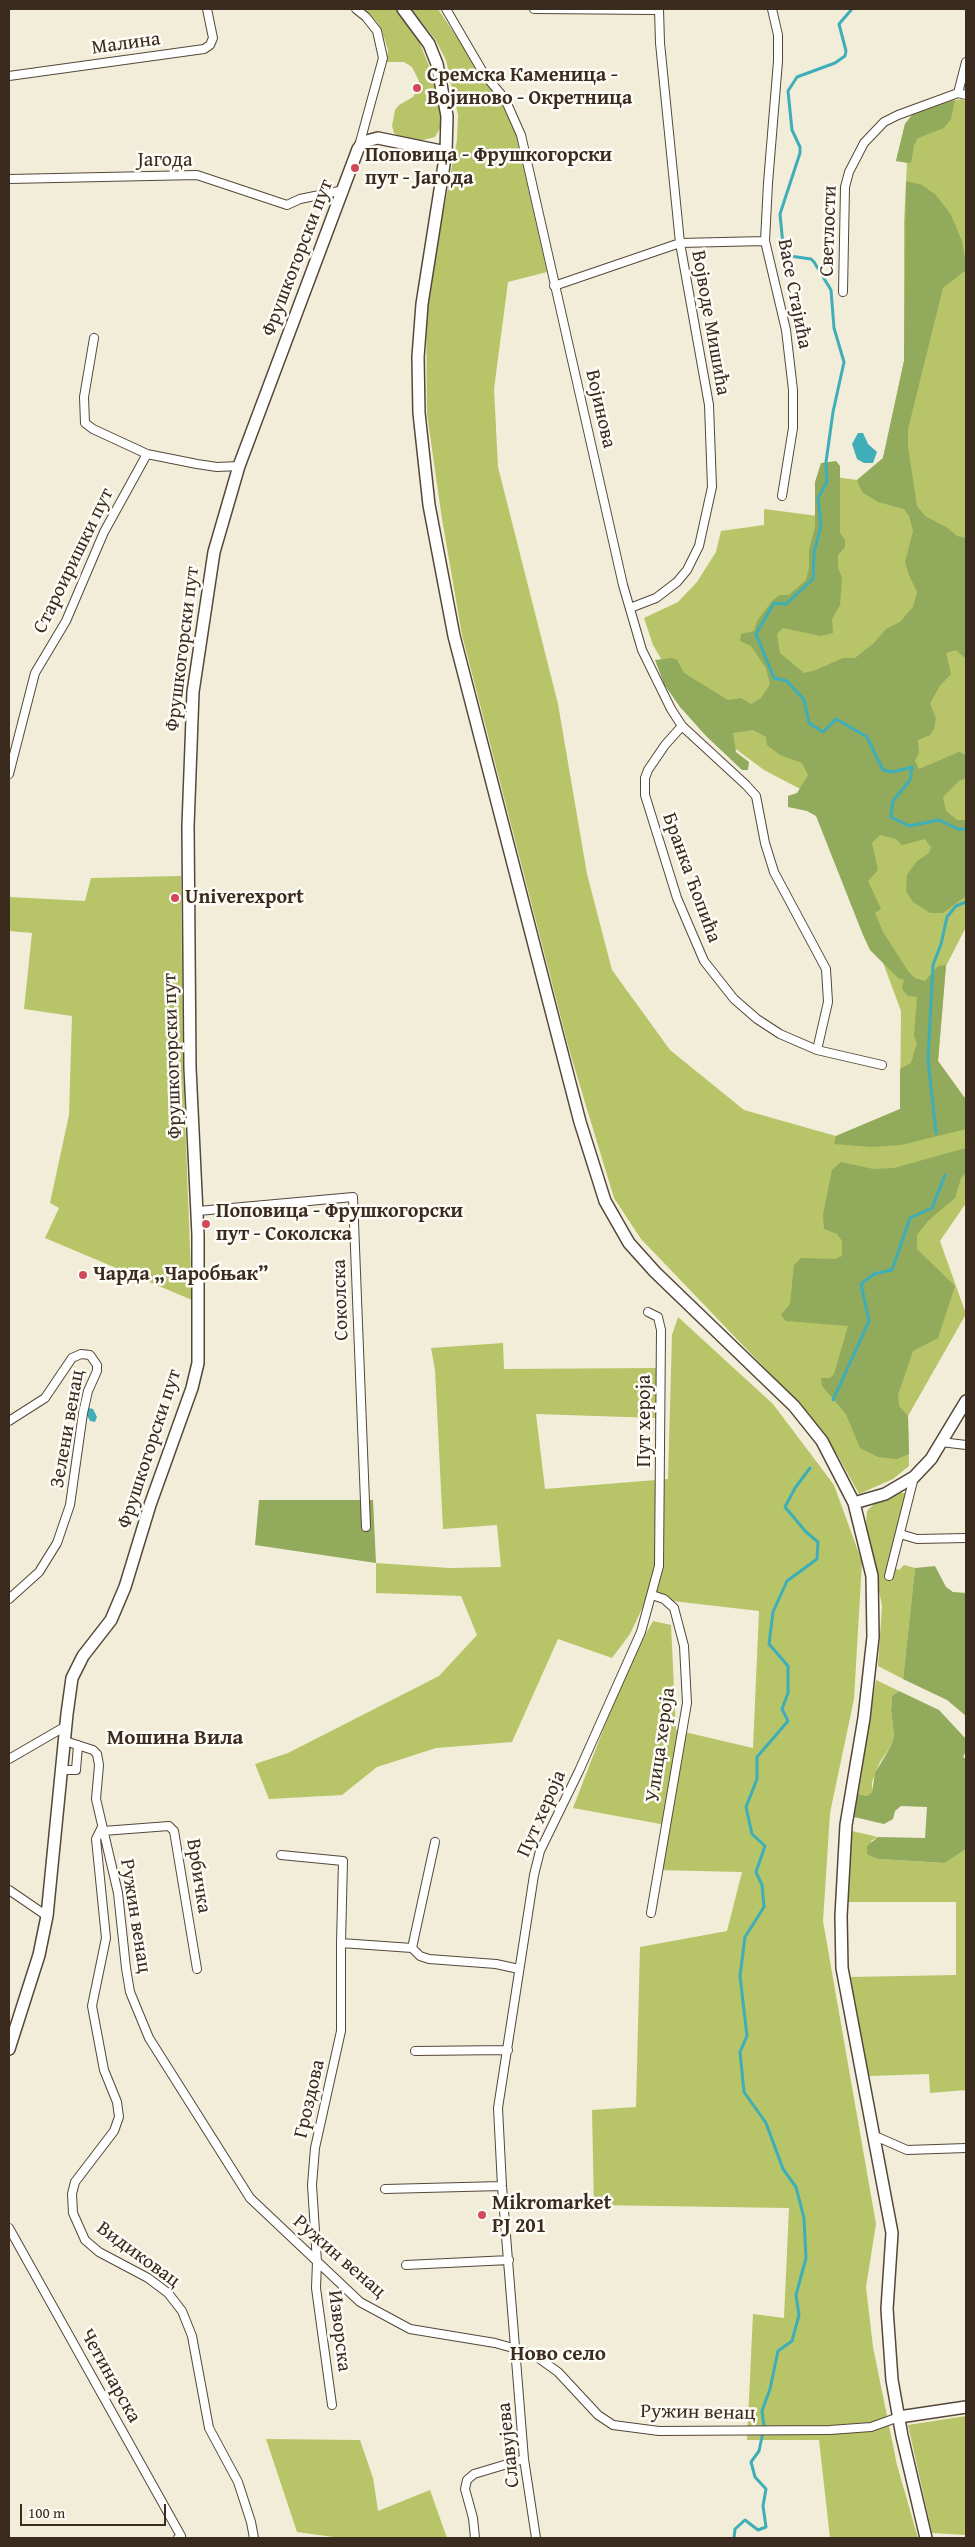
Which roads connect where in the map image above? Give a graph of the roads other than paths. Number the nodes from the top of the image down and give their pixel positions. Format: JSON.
{"nodes":[{"id":1,"x":207,"y":9,"type":"edge"},
{"id":2,"x":356,"y":9,"type":"edge"},
{"id":3,"x":403,"y":9,"type":"edge"},
{"id":4,"x":446,"y":9,"type":"edge"},
{"id":5,"x":534,"y":9,"type":"edge"},
{"id":6,"x":772,"y":9,"type":"edge"},
{"id":7,"x":659,"y":10,"type":"edge"},
{"id":8,"x":966,"y":62,"type":"edge"},
{"id":9,"x":9,"y":76,"type":"edge"},
{"id":10,"x":962,"y":94,"type":"edge"},
{"id":11,"x":366,"y":123,"type":"junction"},
{"id":12,"x":378,"y":138,"type":"junction"},
{"id":13,"x":358,"y":150,"type":"junction"},
{"id":14,"x":446,"y":152,"type":"junction"},
{"id":15,"x":9,"y":179,"type":"edge"},
{"id":16,"x":344,"y":190,"type":"junction"},
{"id":17,"x":765,"y":241,"type":"junction"},
{"id":18,"x":680,"y":243,"type":"junction"},
{"id":19,"x":554,"y":286,"type":"junction"},
{"id":20,"x":843,"y":292,"type":"dead end"},
{"id":21,"x":94,"y":338,"type":"dead end"},
{"id":22,"x":146,"y":454,"type":"junction"},
{"id":23,"x":239,"y":466,"type":"junction"},
{"id":24,"x":782,"y":496,"type":"dead end"},
{"id":25,"x":630,"y":608,"type":"junction"},
{"id":26,"x":682,"y":726,"type":"junction"},
{"id":27,"x":9,"y":774,"type":"edge"},
{"id":28,"x":816,"y":1050,"type":"junction"},
{"id":29,"x":882,"y":1065,"type":"dead end"},
{"id":30,"x":198,"y":1211,"type":"junction"},
{"id":31,"x":648,"y":1312,"type":"dead end"},
{"id":32,"x":966,"y":1401,"type":"edge"},
{"id":33,"x":9,"y":1421,"type":"edge"},
{"id":34,"x":941,"y":1442,"type":"junction"},
{"id":35,"x":966,"y":1445,"type":"edge"},
{"id":36,"x":914,"y":1476,"type":"junction"},
{"id":37,"x":854,"y":1503,"type":"junction"},
{"id":38,"x":366,"y":1527,"type":"dead end"},
{"id":39,"x":900,"y":1534,"type":"junction"},
{"id":40,"x":966,"y":1538,"type":"edge"},
{"id":41,"x":889,"y":1576,"type":"dead end"},
{"id":42,"x":652,"y":1595,"type":"junction"},
{"id":43,"x":9,"y":1599,"type":"edge"},
{"id":44,"x":66,"y":1726,"type":"junction"},
{"id":45,"x":64,"y":1741,"type":"junction"},
{"id":46,"x":78,"y":1745,"type":"junction"},
{"id":47,"x":9,"y":1759,"type":"edge"},
{"id":48,"x":62,"y":1770,"type":"junction"},
{"id":49,"x":102,"y":1829,"type":"junction"},
{"id":50,"x":435,"y":1842,"type":"dead end"},
{"id":51,"x":281,"y":1855,"type":"dead end"},
{"id":52,"x":10,"y":1894,"type":"edge"},
{"id":53,"x":651,"y":1913,"type":"dead end"},
{"id":54,"x":47,"y":1916,"type":"junction"},
{"id":55,"x":341,"y":1943,"type":"junction"},
{"id":56,"x":412,"y":1948,"type":"junction"},
{"id":57,"x":197,"y":1969,"type":"dead end"},
{"id":58,"x":519,"y":1969,"type":"junction"},
{"id":59,"x":9,"y":2049,"type":"edge"},
{"id":60,"x":508,"y":2050,"type":"junction"},
{"id":61,"x":415,"y":2051,"type":"dead end"},
{"id":62,"x":875,"y":2136,"type":"junction"},
{"id":63,"x":966,"y":2148,"type":"edge"},
{"id":64,"x":502,"y":2186,"type":"junction"},
{"id":65,"x":385,"y":2189,"type":"dead end"},
{"id":66,"x":9,"y":2228,"type":"edge"},
{"id":67,"x":508,"y":2260,"type":"junction"},
{"id":68,"x":317,"y":2262,"type":"junction"},
{"id":69,"x":406,"y":2265,"type":"dead end"},
{"id":70,"x":516,"y":2348,"type":"junction"},
{"id":71,"x":332,"y":2405,"type":"dead end"},
{"id":72,"x":966,"y":2408,"type":"edge"},
{"id":73,"x":899,"y":2417,"type":"junction"},
{"id":74,"x":524,"y":2458,"type":"junction"},
{"id":75,"x":178,"y":2538,"type":"edge"},
{"id":76,"x":254,"y":2538,"type":"edge"},
{"id":77,"x":475,"y":2538,"type":"edge"},
{"id":78,"x":536,"y":2538,"type":"edge"},
{"id":79,"x":926,"y":2538,"type":"edge"}],
"edges":[{"from":1,"to":9,"type":"street","name":"Малина"},
{"from":2,"to":11,"type":"street"},
{"from":3,"to":14,"type":"main road"},
{"from":4,"to":19,"type":"street","name":"Војинова"},
{"from":5,"to":7,"type":"street"},
{"from":6,"to":17,"type":"street","name":"Васе Стајића"},
{"from":7,"to":18,"type":"street","name":"Војводе Мишића"},
{"from":8,"to":10,"type":"street"},
{"from":10,"to":20,"type":"street","name":"Светлости"},
{"from":11,"to":12,"type":"street"},
{"from":11,"to":13,"type":"street"},
{"from":12,"to":13,"type":"main road"},
{"from":12,"to":14,"type":"main road"},
{"from":13,"to":16,"type":"main road","name":"Фрушкогорски пут"},
{"from":14,"to":37,"type":"main road"},
{"from":15,"to":16,"type":"street","name":"Јагода"},
{"from":16,"to":23,"type":"main road","name":"Фрушкогорски пут"},
{"from":17,"to":18,"type":"street"},
{"from":17,"to":24,"type":"street","name":"Васе Стајића"},
{"from":18,"to":19,"type":"street"},
{"from":18,"to":25,"type":"street","name":"Војводе Мишића"},
{"from":19,"to":25,"type":"street","name":"Војинова"},
{"from":21,"to":22,"type":"street"},
{"from":22,"to":23,"type":"street"},
{"from":22,"to":27,"type":"street","name":"Староиришки пут"},
{"from":23,"to":30,"type":"main road","name":"Фрушкогорски пут"},
{"from":25,"to":26,"type":"street","name":"Војинова"},
{"from":26,"to":28,"type":"street","name":"Војинова"},
{"from":26,"to":28,"type":"street","name":"Бранка Ћопића"},
{"from":28,"to":29,"type":"street","name":"Бранка Ћопића"},
{"from":30,"to":38,"type":"street","name":"Соколска"},
{"from":30,"to":44,"type":"main road","name":"Фрушкогорски пут"},
{"from":31,"to":42,"type":"street","name":"Пут хероја"},
{"from":32,"to":34,"type":"main road"},
{"from":33,"to":43,"type":"street","name":"Зелени венац"},
{"from":34,"to":35,"type":"street"},
{"from":34,"to":36,"type":"main road"},
{"from":36,"to":37,"type":"main road"},
{"from":36,"to":39,"type":"street"},
{"from":37,"to":62,"type":"main road"},
{"from":39,"to":40,"type":"street"},
{"from":39,"to":41,"type":"street"},
{"from":42,"to":53,"type":"street","name":"Улица хероја"},
{"from":42,"to":58,"type":"street","name":"Пут хероја"},
{"from":44,"to":45,"type":"main road","name":"Фрушкогорски пут"},
{"from":44,"to":47,"type":"street"},
{"from":45,"to":46,"type":"street","name":"Ружин венац"},
{"from":45,"to":48,"type":"main road","name":"Фрушкогорски пут"},
{"from":46,"to":48,"type":"street"},
{"from":46,"to":49,"type":"street","name":"Ружин венац"},
{"from":48,"to":54,"type":"main road","name":"Фрушкогорски пут"},
{"from":49,"to":57,"type":"street","name":"Врбичка"},
{"from":49,"to":68,"type":"street","name":"Ружин венац"},
{"from":49,"to":76,"type":"street","name":"Видиковац"},
{"from":50,"to":56,"type":"street"},
{"from":51,"to":55,"type":"street","name":"Гроздова"},
{"from":52,"to":54,"type":"street"},
{"from":54,"to":59,"type":"main road","name":"Фрушкогорски пут"},
{"from":55,"to":56,"type":"street"},
{"from":55,"to":68,"type":"street","name":"Гроздова"},
{"from":56,"to":58,"type":"street"},
{"from":58,"to":60,"type":"street","name":"Пут хероја"},
{"from":60,"to":61,"type":"street"},
{"from":60,"to":64,"type":"street","name":"Пут хероја"},
{"from":62,"to":63,"type":"street"},
{"from":62,"to":73,"type":"main road"},
{"from":64,"to":65,"type":"street"},
{"from":64,"to":67,"type":"street","name":"Пут хероја"},
{"from":66,"to":75,"type":"street","name":"Четинарска"},
{"from":67,"to":69,"type":"street"},
{"from":67,"to":70,"type":"street","name":"Пут хероја"},
{"from":68,"to":70,"type":"street","name":"Ружин венац"},
{"from":68,"to":71,"type":"street","name":"Изворска"},
{"from":70,"to":73,"type":"street","name":"Ружин венац"},
{"from":70,"to":74,"type":"street","name":"Славујева"},
{"from":72,"to":73,"type":"main road"},
{"from":73,"to":79,"type":"main road"},
{"from":74,"to":77,"type":"street"},
{"from":74,"to":78,"type":"street","name":"Славујева"}]}
